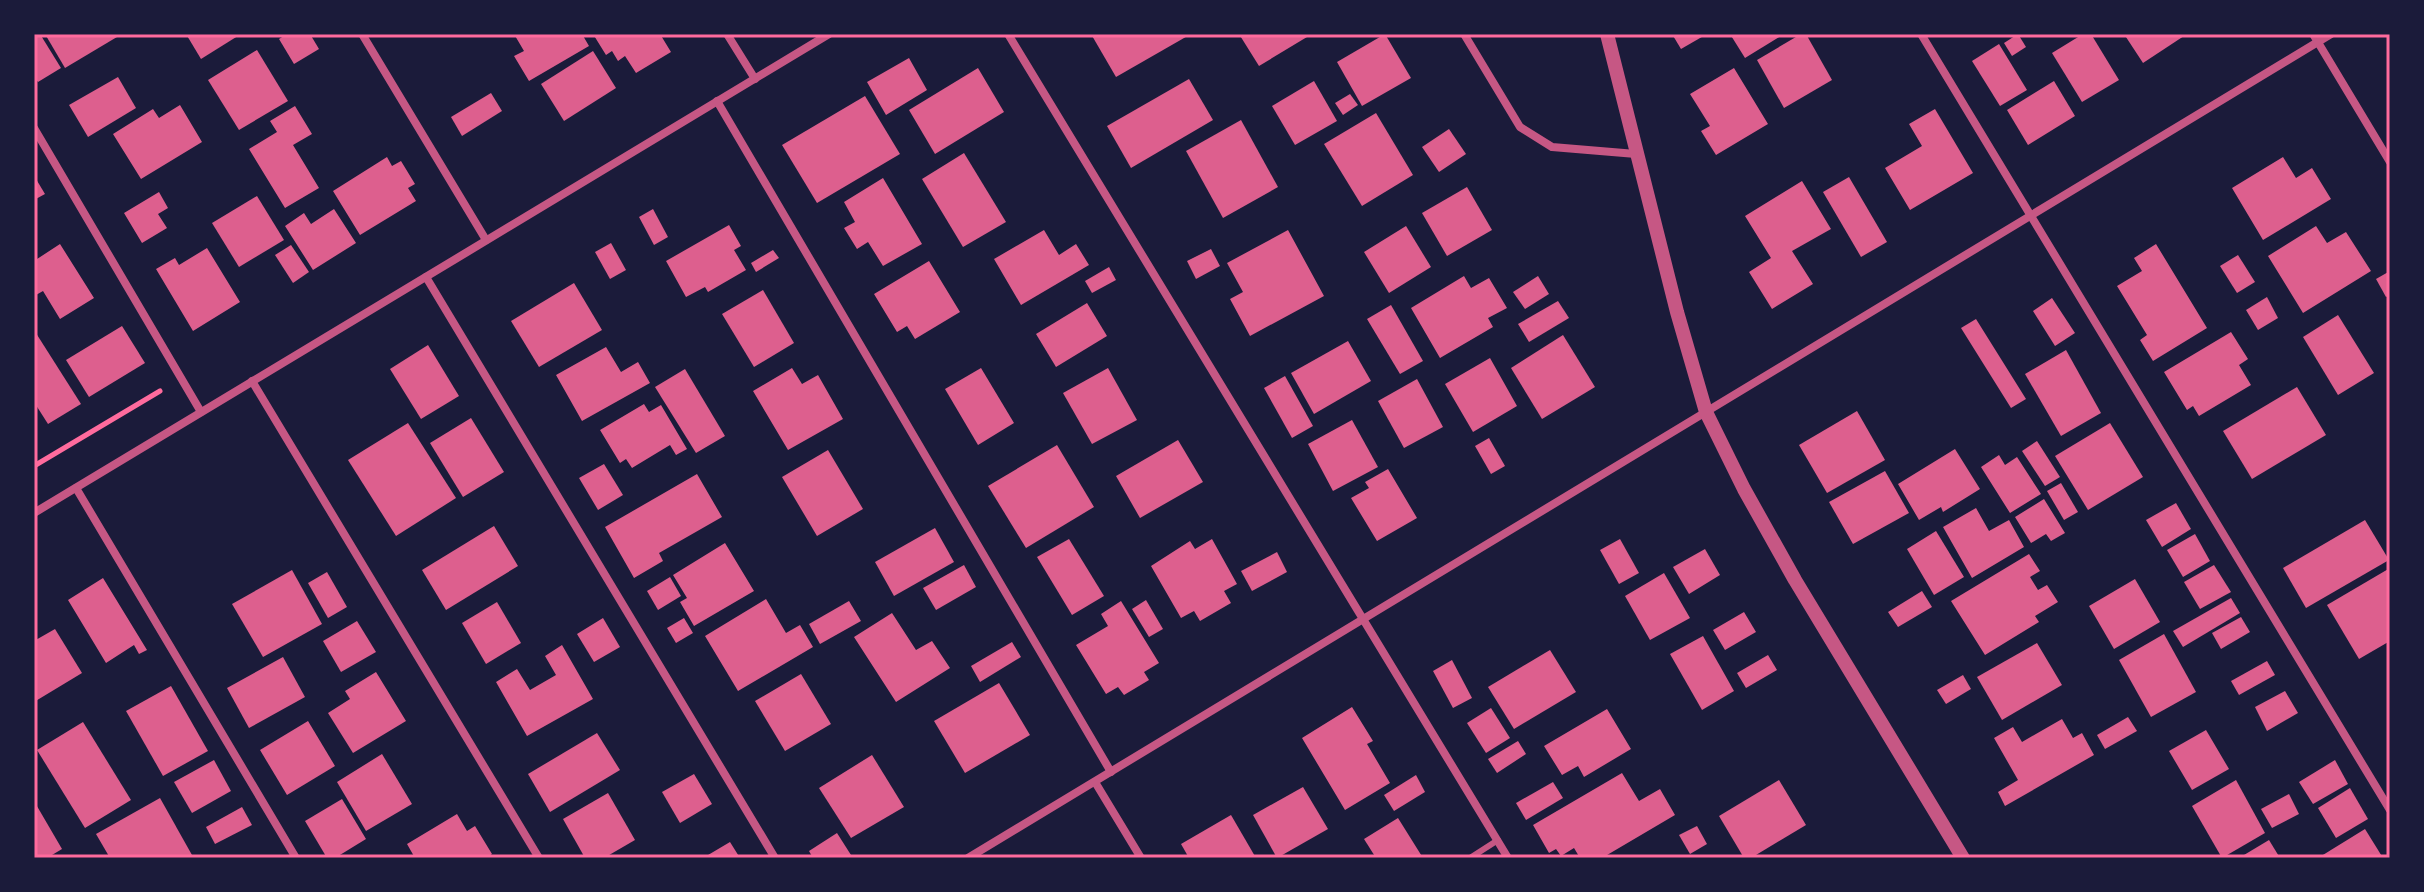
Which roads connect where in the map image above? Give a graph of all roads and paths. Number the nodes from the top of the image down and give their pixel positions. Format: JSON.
{"nodes":[{"id":1,"x":362,"y":34,"type":"edge"},
{"id":2,"x":727,"y":34,"type":"edge"},
{"id":3,"x":829,"y":34,"type":"edge"},
{"id":4,"x":1008,"y":34,"type":"edge"},
{"id":5,"x":1464,"y":34,"type":"edge"},
{"id":6,"x":1607,"y":34,"type":"edge"},
{"id":7,"x":1921,"y":34,"type":"edge"},
{"id":8,"x":2331,"y":34,"type":"edge"},
{"id":9,"x":2316,"y":38,"type":"edge"},
{"id":10,"x":755,"y":79,"type":"junction"},
{"id":11,"x":717,"y":101,"type":"junction"},
{"id":12,"x":34,"y":128,"type":"edge"},
{"id":13,"x":1636,"y":154,"type":"junction"},
{"id":14,"x":2390,"y":162,"type":"edge"},
{"id":15,"x":2030,"y":217,"type":"junction"},
{"id":16,"x":486,"y":240,"type":"junction"},
{"id":17,"x":426,"y":277,"type":"junction"},
{"id":18,"x":180,"y":379,"type":"junction"},
{"id":19,"x":252,"y":381,"type":"junction"},
{"id":20,"x":201,"y":412,"type":"junction"},
{"id":21,"x":1706,"y":412,"type":"junction"},
{"id":22,"x":34,"y":466,"type":"edge"},
{"id":23,"x":76,"y":488,"type":"junction"},
{"id":24,"x":34,"y":513,"type":"edge"},
{"id":25,"x":1365,"y":618,"type":"junction"},
{"id":26,"x":1111,"y":772,"type":"junction"},
{"id":27,"x":1095,"y":782,"type":"junction"},
{"id":28,"x":2390,"y":810,"type":"edge"},
{"id":29,"x":1498,"y":840,"type":"junction"},
{"id":30,"x":296,"y":858,"type":"edge"},
{"id":31,"x":539,"y":858,"type":"edge"},
{"id":32,"x":775,"y":858,"type":"edge"},
{"id":33,"x":968,"y":858,"type":"edge"},
{"id":34,"x":1141,"y":858,"type":"edge"},
{"id":35,"x":1470,"y":858,"type":"edge"},
{"id":36,"x":1508,"y":858,"type":"edge"},
{"id":37,"x":1963,"y":858,"type":"edge"}],
"edges":[{"from":1,"to":16,"type":"street"},
{"from":2,"to":10,"type":"street"},
{"from":3,"to":10,"type":"street"},
{"from":4,"to":25,"type":"street"},
{"from":5,"to":13,"type":"street"},
{"from":6,"to":13,"type":"street"},
{"from":7,"to":15,"type":"street"},
{"from":8,"to":9,"type":"street"},
{"from":9,"to":14,"type":"street"},
{"from":9,"to":15,"type":"street"},
{"from":10,"to":11,"type":"street"},
{"from":11,"to":16,"type":"street"},
{"from":11,"to":26,"type":"street"},
{"from":12,"to":18,"type":"street"},
{"from":13,"to":21,"type":"street"},
{"from":15,"to":21,"type":"street"},
{"from":15,"to":28,"type":"street"},
{"from":16,"to":17,"type":"street"},
{"from":17,"to":19,"type":"street"},
{"from":17,"to":32,"type":"street"},
{"from":18,"to":20,"type":"street"},
{"from":18,"to":22,"type":"path"},
{"from":19,"to":20,"type":"street"},
{"from":19,"to":31,"type":"street"},
{"from":20,"to":23,"type":"street"},
{"from":21,"to":25,"type":"street"},
{"from":21,"to":37,"type":"street"},
{"from":23,"to":24,"type":"street"},
{"from":23,"to":30,"type":"street"},
{"from":25,"to":26,"type":"street"},
{"from":25,"to":29,"type":"street"},
{"from":26,"to":27,"type":"street"},
{"from":27,"to":33,"type":"street"},
{"from":27,"to":34,"type":"street"},
{"from":29,"to":35,"type":"lane"},
{"from":29,"to":36,"type":"street"}]}
